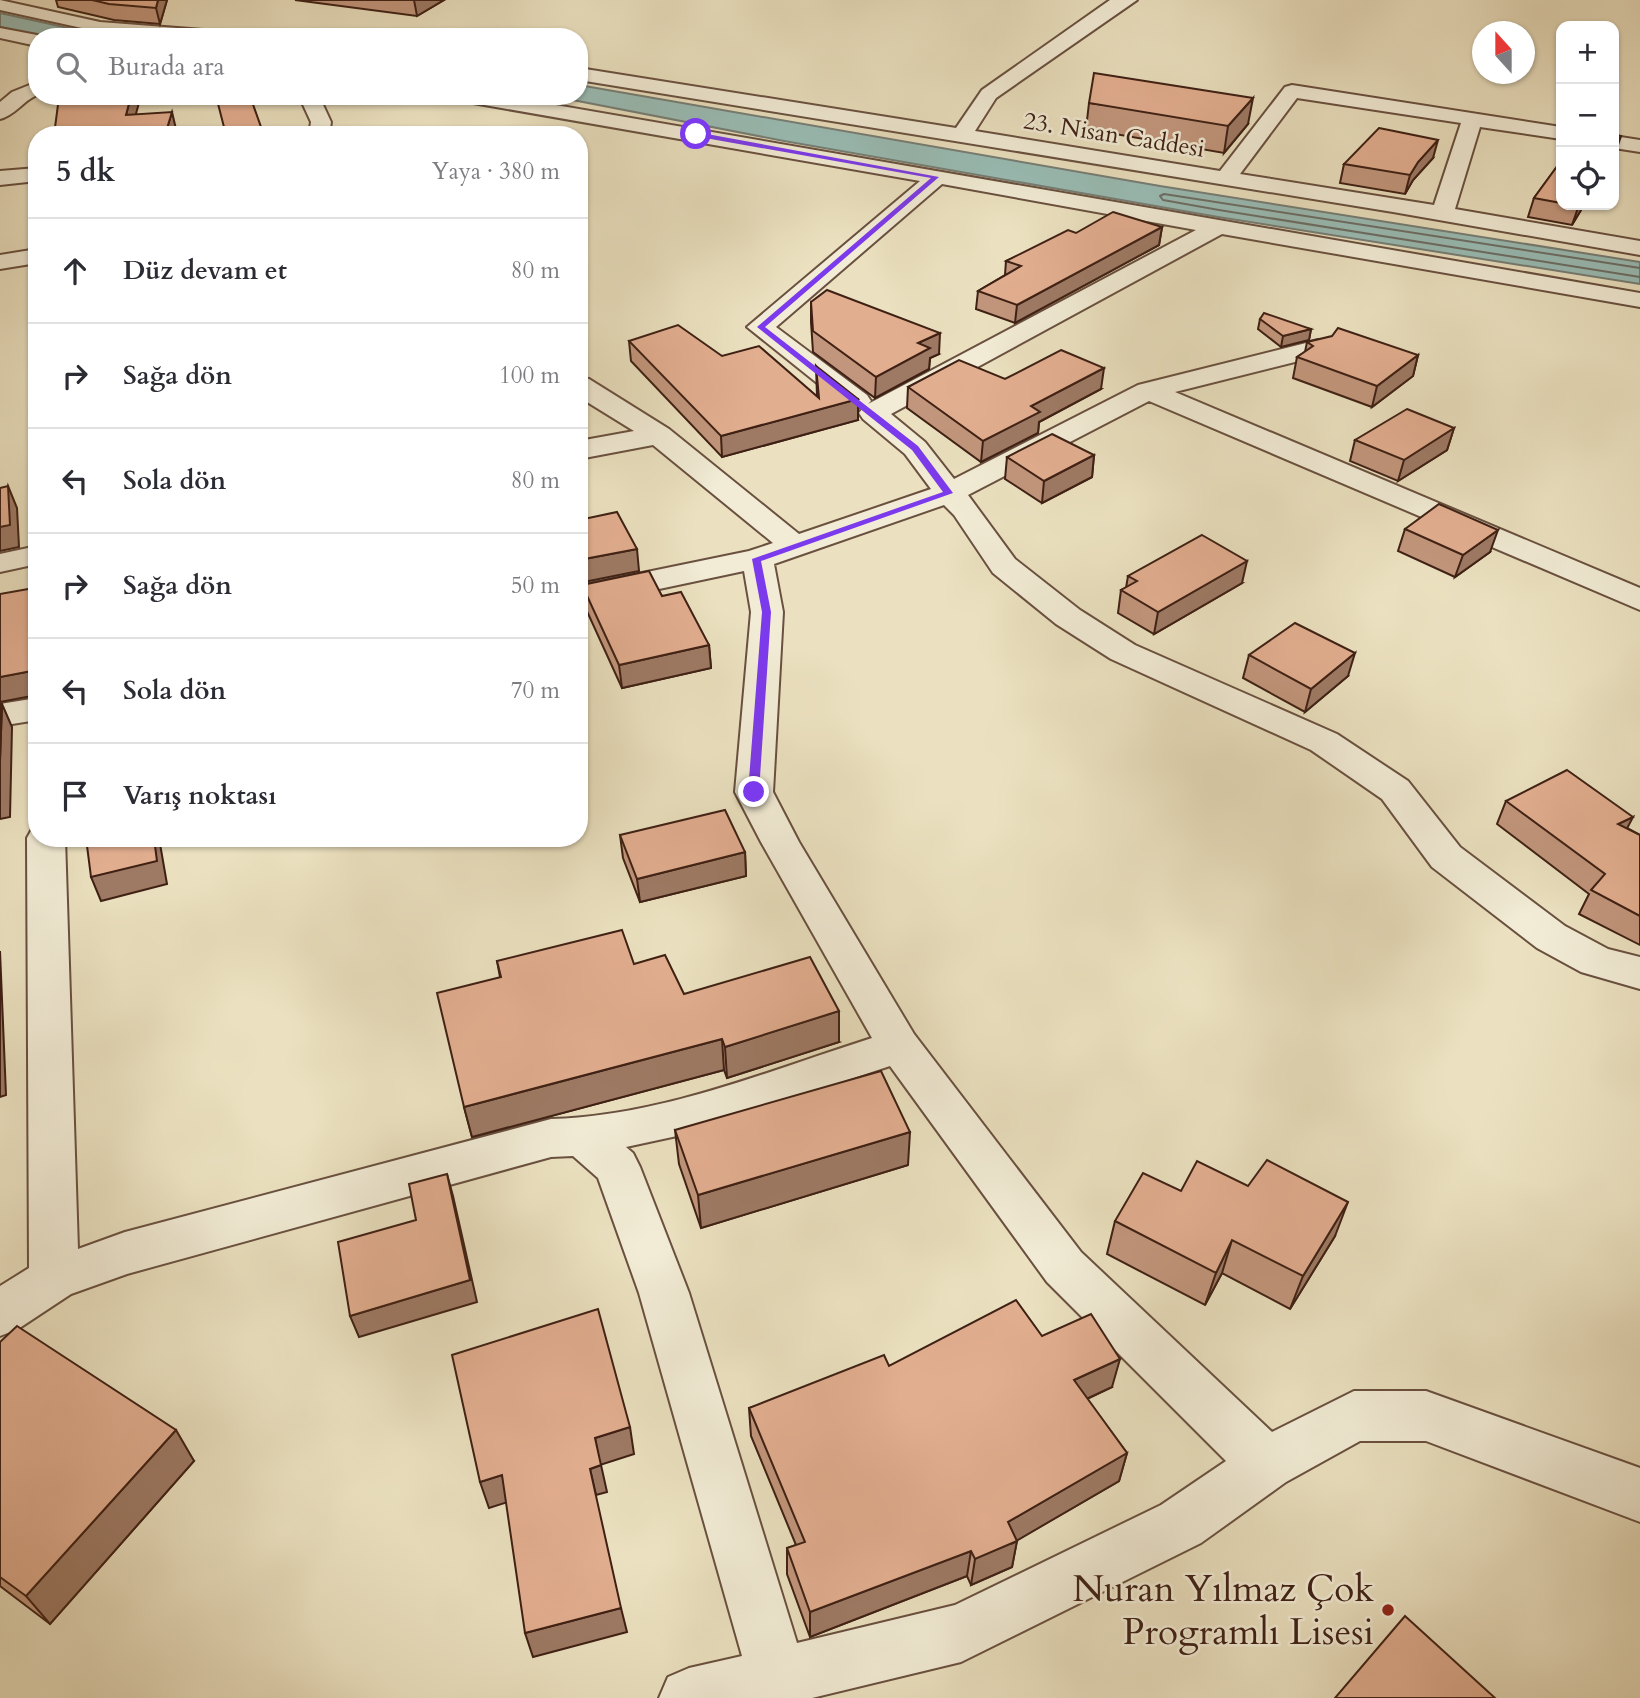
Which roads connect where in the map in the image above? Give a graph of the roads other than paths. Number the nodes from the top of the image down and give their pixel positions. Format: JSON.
{"nodes":[{"id":1,"x":52,"y":0,"type":"edge"},
{"id":2,"x":1128,"y":0,"type":"edge"},
{"id":3,"x":8,"y":5,"type":"edge"},
{"id":4,"x":113,"y":28,"type":"edge"},
{"id":5,"x":0,"y":33,"type":"edge"},
{"id":6,"x":28,"y":39,"type":"edge"},
{"id":7,"x":588,"y":75,"type":"edge"},
{"id":8,"x":28,"y":92,"type":"edge"},
{"id":9,"x":313,"y":105,"type":"edge"},
{"id":10,"x":519,"y":105,"type":"edge"},
{"id":11,"x":0,"y":113,"type":"edge"},
{"id":12,"x":1472,"y":120,"type":"junction"},
{"id":13,"x":320,"y":126,"type":"edge"},
{"id":14,"x":1556,"y":133,"type":"edge"},
{"id":15,"x":961,"y":137,"type":"junction"},
{"id":16,"x":1619,"y":143,"type":"edge"},
{"id":17,"x":1640,"y":146,"type":"edge"},
{"id":18,"x":28,"y":175,"type":"edge"},
{"id":19,"x":936,"y":177,"type":"junction"},
{"id":20,"x":0,"y":178,"type":"edge"},
{"id":21,"x":1225,"y":179,"type":"junction"},
{"id":22,"x":1442,"y":214,"type":"junction"},
{"id":23,"x":1216,"y":228,"type":"junction"},
{"id":24,"x":1640,"y":248,"type":"edge"},
{"id":25,"x":28,"y":257,"type":"edge"},
{"id":26,"x":0,"y":262,"type":"edge"},
{"id":27,"x":1640,"y":300,"type":"edge"},
{"id":28,"x":1318,"y":348,"type":"edge"},
{"id":29,"x":588,"y":391,"type":"edge"},
{"id":30,"x":1149,"y":391,"type":"junction"},
{"id":31,"x":873,"y":413,"type":"junction"},
{"id":32,"x":659,"y":435,"type":"junction"},
{"id":33,"x":588,"y":448,"type":"edge"},
{"id":34,"x":949,"y":493,"type":"junction"},
{"id":35,"x":776,"y":553,"type":"junction"},
{"id":36,"x":28,"y":557,"type":"edge"},
{"id":37,"x":0,"y":564,"type":"edge"},
{"id":38,"x":588,"y":594,"type":"edge"},
{"id":39,"x":1640,"y":600,"type":"edge"},
{"id":40,"x":28,"y":710,"type":"edge"},
{"id":41,"x":0,"y":715,"type":"edge"},
{"id":42,"x":46,"y":847,"type":"edge"},
{"id":43,"x":1640,"y":973,"type":"edge"},
{"id":44,"x":899,"y":1046,"type":"junction"},
{"id":45,"x":582,"y":1137,"type":"junction"},
{"id":46,"x":54,"y":1279,"type":"junction"},
{"id":47,"x":0,"y":1313,"type":"edge"},
{"id":48,"x":1267,"y":1464,"type":"junction"},
{"id":49,"x":1640,"y":1495,"type":"edge"},
{"id":50,"x":778,"y":1675,"type":"junction"},
{"id":51,"x":688,"y":1698,"type":"edge"}],
"edges":[{"from":1,"to":3,"type":"street"},
{"from":2,"to":15,"type":"street"},
{"from":3,"to":4,"type":"street"},
{"from":5,"to":6,"type":"street"},
{"from":7,"to":15,"type":"street","name":"23. Nisan Caddesi"},
{"from":8,"to":11,"type":"street"},
{"from":9,"to":13,"type":"street"},
{"from":10,"to":19,"type":"street"},
{"from":12,"to":14,"type":"street"},
{"from":12,"to":21,"type":"street"},
{"from":12,"to":22,"type":"street"},
{"from":15,"to":21,"type":"street","name":"23. Nisan Caddesi"},
{"from":16,"to":17,"type":"street"},
{"from":18,"to":20,"type":"street"},
{"from":19,"to":23,"type":"street"},
{"from":19,"to":31,"type":"street"},
{"from":21,"to":22,"type":"street","name":"23. Nisan Caddesi"},
{"from":22,"to":24,"type":"street","name":"23. Nisan Caddesi"},
{"from":23,"to":27,"type":"street"},
{"from":23,"to":31,"type":"street"},
{"from":25,"to":26,"type":"street"},
{"from":28,"to":30,"type":"street"},
{"from":29,"to":32,"type":"street"},
{"from":30,"to":34,"type":"street"},
{"from":30,"to":39,"type":"street"},
{"from":31,"to":34,"type":"street"},
{"from":32,"to":33,"type":"street"},
{"from":32,"to":35,"type":"street"},
{"from":34,"to":35,"type":"street"},
{"from":34,"to":43,"type":"street"},
{"from":35,"to":38,"type":"street"},
{"from":35,"to":44,"type":"street"},
{"from":36,"to":37,"type":"street"},
{"from":40,"to":41,"type":"street"},
{"from":42,"to":46,"type":"street"},
{"from":44,"to":45,"type":"street"},
{"from":44,"to":48,"type":"street"},
{"from":45,"to":46,"type":"street"},
{"from":45,"to":50,"type":"street"},
{"from":46,"to":47,"type":"street"},
{"from":48,"to":49,"type":"street"},
{"from":48,"to":50,"type":"street"},
{"from":50,"to":51,"type":"street"}]}
